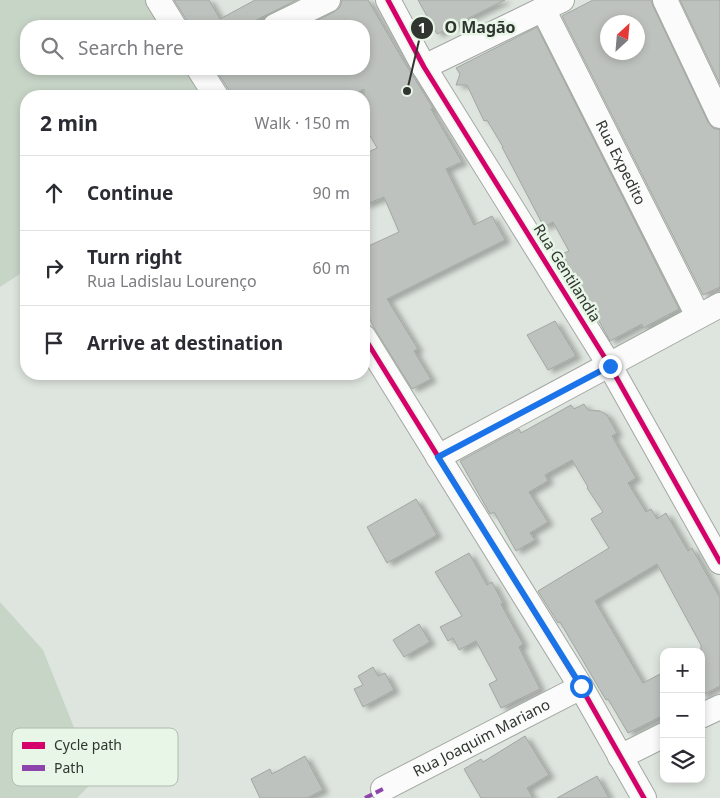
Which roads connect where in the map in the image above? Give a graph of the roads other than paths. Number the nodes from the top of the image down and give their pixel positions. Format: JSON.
{"nodes":[{"id":1,"x":158,"y":0,"type":"edge"},
{"id":2,"x":388,"y":0,"type":"edge"},
{"id":3,"x":665,"y":0,"type":"edge"},
{"id":4,"x":322,"y":2,"type":"edge"},
{"id":5,"x":552,"y":5,"type":"edge"},
{"id":6,"x":170,"y":20,"type":"edge"},
{"id":7,"x":287,"y":20,"type":"edge"},
{"id":8,"x":424,"y":67,"type":"junction"},
{"id":9,"x":203,"y":75,"type":"edge"},
{"id":10,"x":212,"y":90,"type":"edge"},
{"id":11,"x":720,"y":116,"type":"edge"},
{"id":12,"x":720,"y":306,"type":"edge"},
{"id":13,"x":698,"y":316,"type":"junction"},
{"id":14,"x":370,"y":346,"type":"edge"},
{"id":15,"x":610,"y":366,"type":"junction"},
{"id":16,"x":438,"y":457,"type":"junction"},
{"id":17,"x":720,"y":562,"type":"edge"},
{"id":18,"x":581,"y":686,"type":"junction"},
{"id":19,"x":720,"y":707,"type":"edge"},
{"id":20,"x":705,"y":714,"type":"edge"},
{"id":21,"x":660,"y":737,"type":"edge"},
{"id":22,"x":620,"y":757,"type":"junction"},
{"id":23,"x":383,"y":789,"type":"dead end"},
{"id":24,"x":644,"y":798,"type":"edge"}],
"edges":[{"from":1,"to":6,"type":"street"},
{"from":2,"to":8,"type":"street","name":"Rua Gentilandia"},
{"from":3,"to":11,"type":"street"},
{"from":4,"to":7,"type":"street"},
{"from":5,"to":8,"type":"street"},
{"from":5,"to":13,"type":"street","name":"Rua Expedito"},
{"from":8,"to":15,"type":"street","name":"Rua Gentilandia"},
{"from":9,"to":10,"type":"street"},
{"from":12,"to":13,"type":"street"},
{"from":13,"to":15,"type":"street"},
{"from":14,"to":16,"type":"street"},
{"from":15,"to":16,"type":"street"},
{"from":15,"to":17,"type":"street","name":"Rua Gentilandia"},
{"from":16,"to":18,"type":"street"},
{"from":18,"to":22,"type":"street"},
{"from":18,"to":23,"type":"street","name":"Rua Joaquim Mariano"},
{"from":19,"to":20,"type":"street"},
{"from":21,"to":22,"type":"street"},
{"from":22,"to":24,"type":"street"}]}
